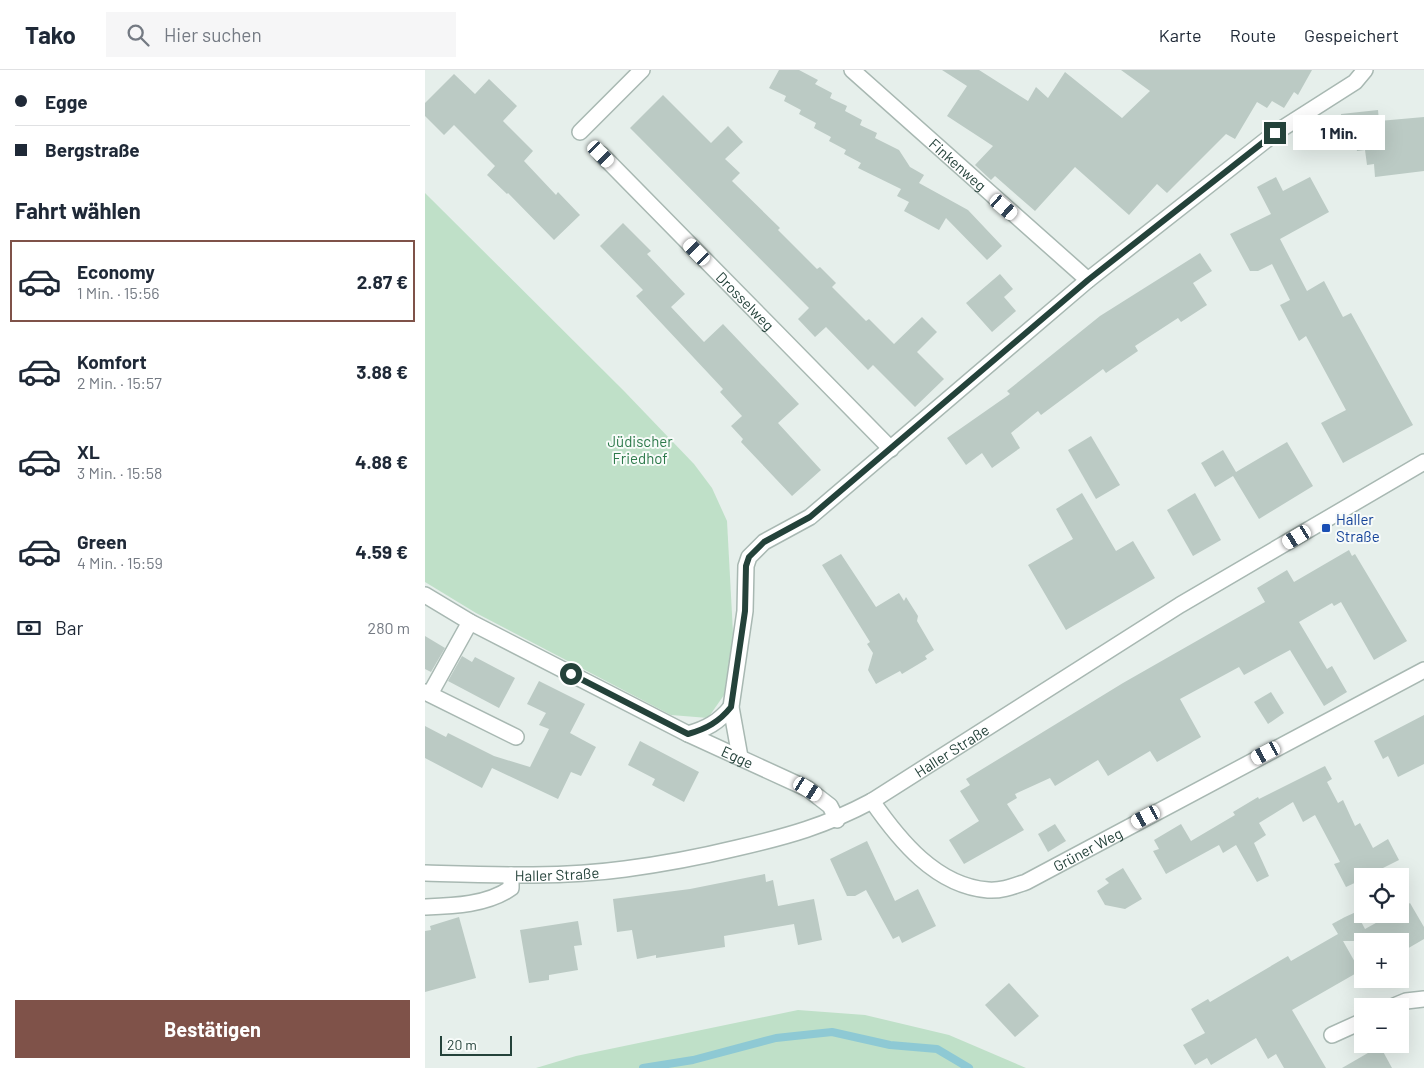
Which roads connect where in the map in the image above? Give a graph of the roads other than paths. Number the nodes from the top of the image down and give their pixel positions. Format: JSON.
{"nodes":[{"id":1,"x":642,"y":70,"type":"edge"},
{"id":2,"x":852,"y":70,"type":"edge"},
{"id":3,"x":1365,"y":70,"type":"edge"},
{"id":4,"x":580,"y":132,"type":"dead end"},
{"id":5,"x":601,"y":154,"type":"dead end"},
{"id":6,"x":1088,"y":280,"type":"junction"},
{"id":7,"x":891,"y":449,"type":"junction"},
{"id":8,"x":1424,"y":462,"type":"edge"},
{"id":9,"x":425,"y":594,"type":"edge"},
{"id":10,"x":470,"y":622,"type":"junction"},
{"id":11,"x":1424,"y":670,"type":"edge"},
{"id":12,"x":427,"y":693,"type":"edge"},
{"id":13,"x":731,"y":707,"type":"junction"},
{"id":14,"x":688,"y":734,"type":"junction"},
{"id":15,"x":515,"y":737,"type":"dead end"},
{"id":16,"x":740,"y":757,"type":"junction"},
{"id":17,"x":872,"y":801,"type":"junction"},
{"id":18,"x":837,"y":820,"type":"junction"},
{"id":19,"x":425,"y":873,"type":"edge"},
{"id":20,"x":511,"y":875,"type":"junction"},
{"id":21,"x":425,"y":907,"type":"edge"},
{"id":22,"x":1424,"y":998,"type":"edge"},
{"id":23,"x":1409,"y":1000,"type":"edge"},
{"id":24,"x":1354,"y":1025,"type":"edge"},
{"id":25,"x":1332,"y":1034,"type":"dead end"}],
"edges":[{"from":1,"to":4,"type":"street"},
{"from":2,"to":6,"type":"street","name":"Finkenweg"},
{"from":3,"to":6,"type":"street"},
{"from":5,"to":7,"type":"street","name":"Drosselweg"},
{"from":6,"to":7,"type":"street"},
{"from":7,"to":13,"type":"street"},
{"from":8,"to":17,"type":"street","name":"Haller Straße"},
{"from":9,"to":10,"type":"street","name":"Egge"},
{"from":10,"to":12,"type":"street"},
{"from":10,"to":14,"type":"street","name":"Egge"},
{"from":11,"to":17,"type":"street","name":"Grüner Weg"},
{"from":12,"to":15,"type":"street"},
{"from":13,"to":14,"type":"street"},
{"from":13,"to":16,"type":"street"},
{"from":14,"to":16,"type":"street","name":"Egge"},
{"from":16,"to":18,"type":"street","name":"Egge"},
{"from":17,"to":18,"type":"street","name":"Haller Straße"},
{"from":18,"to":20,"type":"street","name":"Haller Straße"},
{"from":19,"to":20,"type":"street","name":"Haller Straße"},
{"from":20,"to":21,"type":"street"},
{"from":22,"to":23,"type":"street"},
{"from":24,"to":25,"type":"street"}]}
